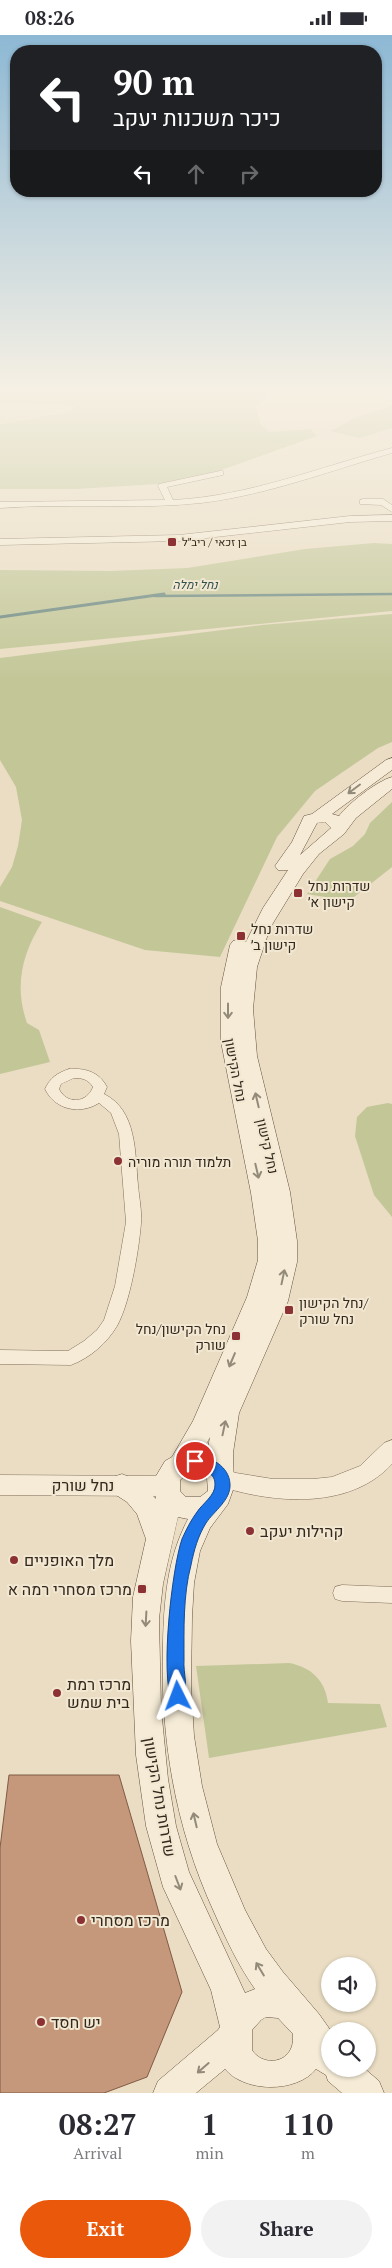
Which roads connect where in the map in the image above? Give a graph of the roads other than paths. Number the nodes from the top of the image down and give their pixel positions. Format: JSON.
{"nodes":[{"id":1,"x":163,"y":487,"type":"edge"},
{"id":2,"x":266,"y":487,"type":"edge"},
{"id":3,"x":170,"y":502,"type":"junction"},
{"id":4,"x":363,"y":502,"type":"dead end"},
{"id":5,"x":0,"y":505,"type":"edge"},
{"id":6,"x":392,"y":509,"type":"edge"},
{"id":7,"x":392,"y":518,"type":"edge"},
{"id":8,"x":0,"y":542,"type":"edge"},
{"id":9,"x":392,"y":763,"type":"edge"},
{"id":10,"x":392,"y":782,"type":"edge"},
{"id":11,"x":312,"y":821,"type":"junction"},
{"id":12,"x":336,"y":831,"type":"junction"},
{"id":13,"x":97,"y":1096,"type":"dead end"},
{"id":14,"x":0,"y":1357,"type":"edge"},
{"id":15,"x":392,"y":1449,"type":"edge"},
{"id":16,"x":172,"y":1481,"type":"junction"},
{"id":17,"x":0,"y":1485,"type":"edge"},
{"id":18,"x":122,"y":1485,"type":"junction"},
{"id":19,"x":218,"y":1489,"type":"junction"},
{"id":20,"x":159,"y":1537,"type":"junction"},
{"id":21,"x":342,"y":1593,"type":"dead end"},
{"id":22,"x":392,"y":1595,"type":"edge"},
{"id":23,"x":300,"y":2018,"type":"junction"},
{"id":24,"x":235,"y":2033,"type":"junction"},
{"id":25,"x":321,"y":2047,"type":"edge"},
{"id":26,"x":349,"y":2077,"type":"edge"},
{"id":27,"x":276,"y":2089,"type":"edge"},
{"id":28,"x":170,"y":2093,"type":"edge"},
{"id":29,"x":367,"y":2093,"type":"edge"}],
"edges":[{"from":1,"to":3,"type":"street"},
{"from":2,"to":3,"type":"street"},
{"from":3,"to":5,"type":"street"},
{"from":4,"to":6,"type":"street"},
{"from":7,"to":8,"type":"street"},
{"from":9,"to":11,"type":"main road","name":"נחל הקישון","one_way":true},
{"from":10,"to":12,"type":"main road"},
{"from":11,"to":12,"type":"main road"},
{"from":11,"to":16,"type":"main road","name":"נחל הקישון","one_way":true},
{"from":19,"to":12,"type":"main road","name":"נחל קישון","one_way":true},
{"from":13,"to":14,"type":"street"},
{"from":15,"to":19,"type":"street"},
{"from":16,"to":18,"type":"street","name":"נחל שורק"},
{"from":16,"to":19,"type":"main road"},
{"from":16,"to":19,"type":"main road"},
{"from":16,"to":20,"type":"main road","name":"שדרות נחל הקישון"},
{"from":17,"to":18,"type":"street","name":"נחל שורק"},
{"from":18,"to":20,"type":"main road"},
{"from":23,"to":19,"type":"main road","name":"שדרות נחל הקישון","one_way":true},
{"from":20,"to":24,"type":"main road","name":"שדרות נחל הקישון","one_way":true},
{"from":21,"to":22,"type":"street"},
{"from":23,"to":24,"type":"main road"},
{"from":23,"to":25,"type":"main road","name":"שדרות נחל הקישון"},
{"from":23,"to":27,"type":"main road"},
{"from":24,"to":27,"type":"main road"},
{"from":24,"to":28,"type":"main road","one_way":true},
{"from":26,"to":29,"type":"main road"}]}
